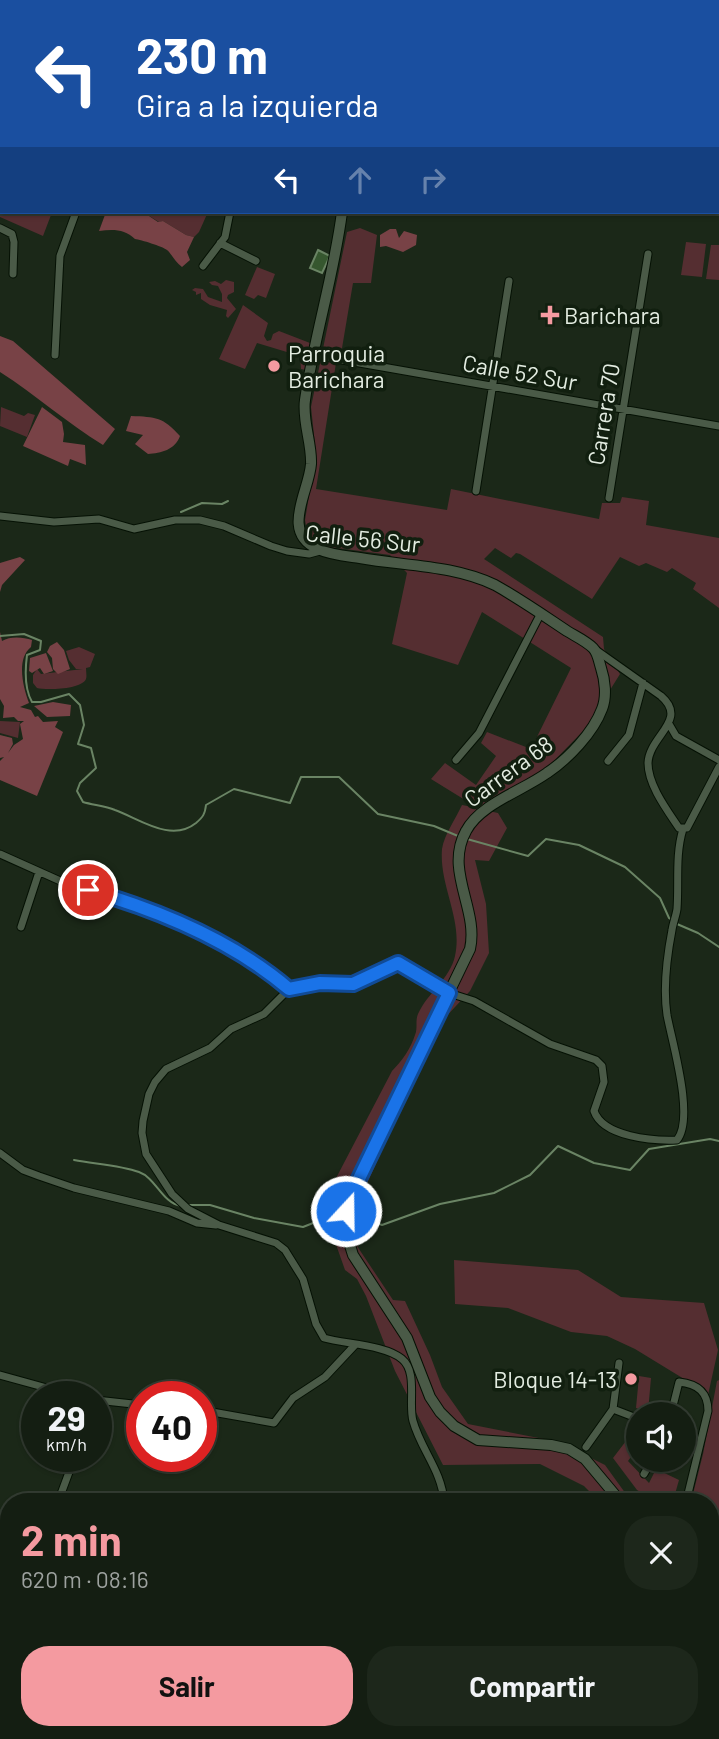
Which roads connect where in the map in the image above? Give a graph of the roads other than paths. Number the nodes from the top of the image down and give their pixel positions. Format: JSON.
{"nodes":[{"id":1,"x":75,"y":214,"type":"edge"},
{"id":2,"x":230,"y":214,"type":"edge"},
{"id":3,"x":342,"y":214,"type":"edge"},
{"id":4,"x":0,"y":228,"type":"edge"},
{"id":5,"x":220,"y":243,"type":"junction"},
{"id":6,"x":648,"y":254,"type":"dead end"},
{"id":7,"x":256,"y":261,"type":"dead end"},
{"id":8,"x":203,"y":266,"type":"dead end"},
{"id":9,"x":13,"y":274,"type":"dead end"},
{"id":10,"x":509,"y":281,"type":"dead end"},
{"id":11,"x":55,"y":355,"type":"dead end"},
{"id":12,"x":314,"y":355,"type":"junction"},
{"id":13,"x":492,"y":386,"type":"junction"},
{"id":14,"x":623,"y":410,"type":"junction"},
{"id":15,"x":719,"y":426,"type":"edge"},
{"id":16,"x":476,"y":491,"type":"dead end"},
{"id":17,"x":609,"y":498,"type":"dead end"},
{"id":18,"x":0,"y":516,"type":"edge"},
{"id":19,"x":320,"y":551,"type":"junction"},
{"id":20,"x":541,"y":613,"type":"junction"},
{"id":21,"x":595,"y":649,"type":"junction"},
{"id":22,"x":643,"y":683,"type":"junction"},
{"id":23,"x":669,"y":724,"type":"junction"},
{"id":24,"x":676,"y":736,"type":"junction"},
{"id":25,"x":655,"y":743,"type":"junction"},
{"id":26,"x":456,"y":760,"type":"dead end"},
{"id":27,"x":719,"y":760,"type":"edge"},
{"id":28,"x":608,"y":761,"type":"dead end"},
{"id":29,"x":719,"y":767,"type":"edge"},
{"id":30,"x":682,"y":829,"type":"junction"},
{"id":31,"x":0,"y":854,"type":"edge"},
{"id":32,"x":39,"y":872,"type":"junction"},
{"id":33,"x":21,"y":927,"type":"dead end"},
{"id":34,"x":289,"y":989,"type":"junction"},
{"id":35,"x":449,"y":993,"type":"junction"},
{"id":36,"x":0,"y":1153,"type":"edge"},
{"id":37,"x":219,"y":1224,"type":"junction"},
{"id":38,"x":355,"y":1345,"type":"junction"},
{"id":39,"x":619,"y":1363,"type":"dead end"},
{"id":40,"x":0,"y":1375,"type":"edge"},
{"id":41,"x":21,"y":1381,"type":"edge"},
{"id":42,"x":674,"y":1402,"type":"edge"},
{"id":43,"x":613,"y":1409,"type":"junction"},
{"id":44,"x":217,"y":1413,"type":"edge"},
{"id":45,"x":626,"y":1414,"type":"edge"},
{"id":46,"x":586,"y":1447,"type":"dead end"},
{"id":47,"x":696,"y":1461,"type":"edge"},
{"id":48,"x":69,"y":1472,"type":"edge"},
{"id":49,"x":693,"y":1472,"type":"edge"},
{"id":50,"x":61,"y":1493,"type":"edge"},
{"id":51,"x":442,"y":1493,"type":"edge"},
{"id":52,"x":613,"y":1493,"type":"edge"},
{"id":53,"x":688,"y":1493,"type":"edge"}],
"edges":[{"from":1,"to":11,"type":"street"},
{"from":2,"to":5,"type":"street"},
{"from":3,"to":12,"type":"street"},
{"from":4,"to":9,"type":"street"},
{"from":5,"to":7,"type":"street"},
{"from":5,"to":8,"type":"street"},
{"from":6,"to":14,"type":"street","name":"Carrera 70"},
{"from":10,"to":13,"type":"street"},
{"from":12,"to":13,"type":"street","name":"Calle 52 Sur"},
{"from":12,"to":19,"type":"street"},
{"from":13,"to":14,"type":"street","name":"Calle 52 Sur"},
{"from":13,"to":16,"type":"street"},
{"from":14,"to":15,"type":"street","name":"Calle 52 Sur"},
{"from":14,"to":17,"type":"street","name":"Carrera 70"},
{"from":18,"to":19,"type":"street","name":"Calle 56 Sur"},
{"from":19,"to":20,"type":"street","name":"Calle 56 Sur"},
{"from":20,"to":21,"type":"street","name":"Calle 56 Sur"},
{"from":20,"to":26,"type":"street"},
{"from":21,"to":22,"type":"street","name":"Calle 56 Sur"},
{"from":21,"to":35,"type":"street","name":"Carrera 68"},
{"from":22,"to":23,"type":"street","name":"Calle 56 Sur"},
{"from":22,"to":28,"type":"street"},
{"from":23,"to":24,"type":"street"},
{"from":23,"to":25,"type":"street"},
{"from":24,"to":25,"type":"street"},
{"from":24,"to":27,"type":"street"},
{"from":25,"to":30,"type":"street"},
{"from":29,"to":30,"type":"street"},
{"from":30,"to":35,"type":"street"},
{"from":31,"to":32,"type":"street"},
{"from":32,"to":33,"type":"street"},
{"from":32,"to":34,"type":"street"},
{"from":34,"to":35,"type":"street"},
{"from":34,"to":37,"type":"street"},
{"from":35,"to":52,"type":"street","name":"Carrera 68"},
{"from":36,"to":37,"type":"street"},
{"from":37,"to":38,"type":"street"},
{"from":38,"to":44,"type":"street"},
{"from":38,"to":51,"type":"street"},
{"from":39,"to":43,"type":"street"},
{"from":40,"to":41,"type":"street"},
{"from":42,"to":47,"type":"street"},
{"from":43,"to":45,"type":"street"},
{"from":43,"to":46,"type":"street"},
{"from":48,"to":50,"type":"street"},
{"from":49,"to":53,"type":"street"}]}
